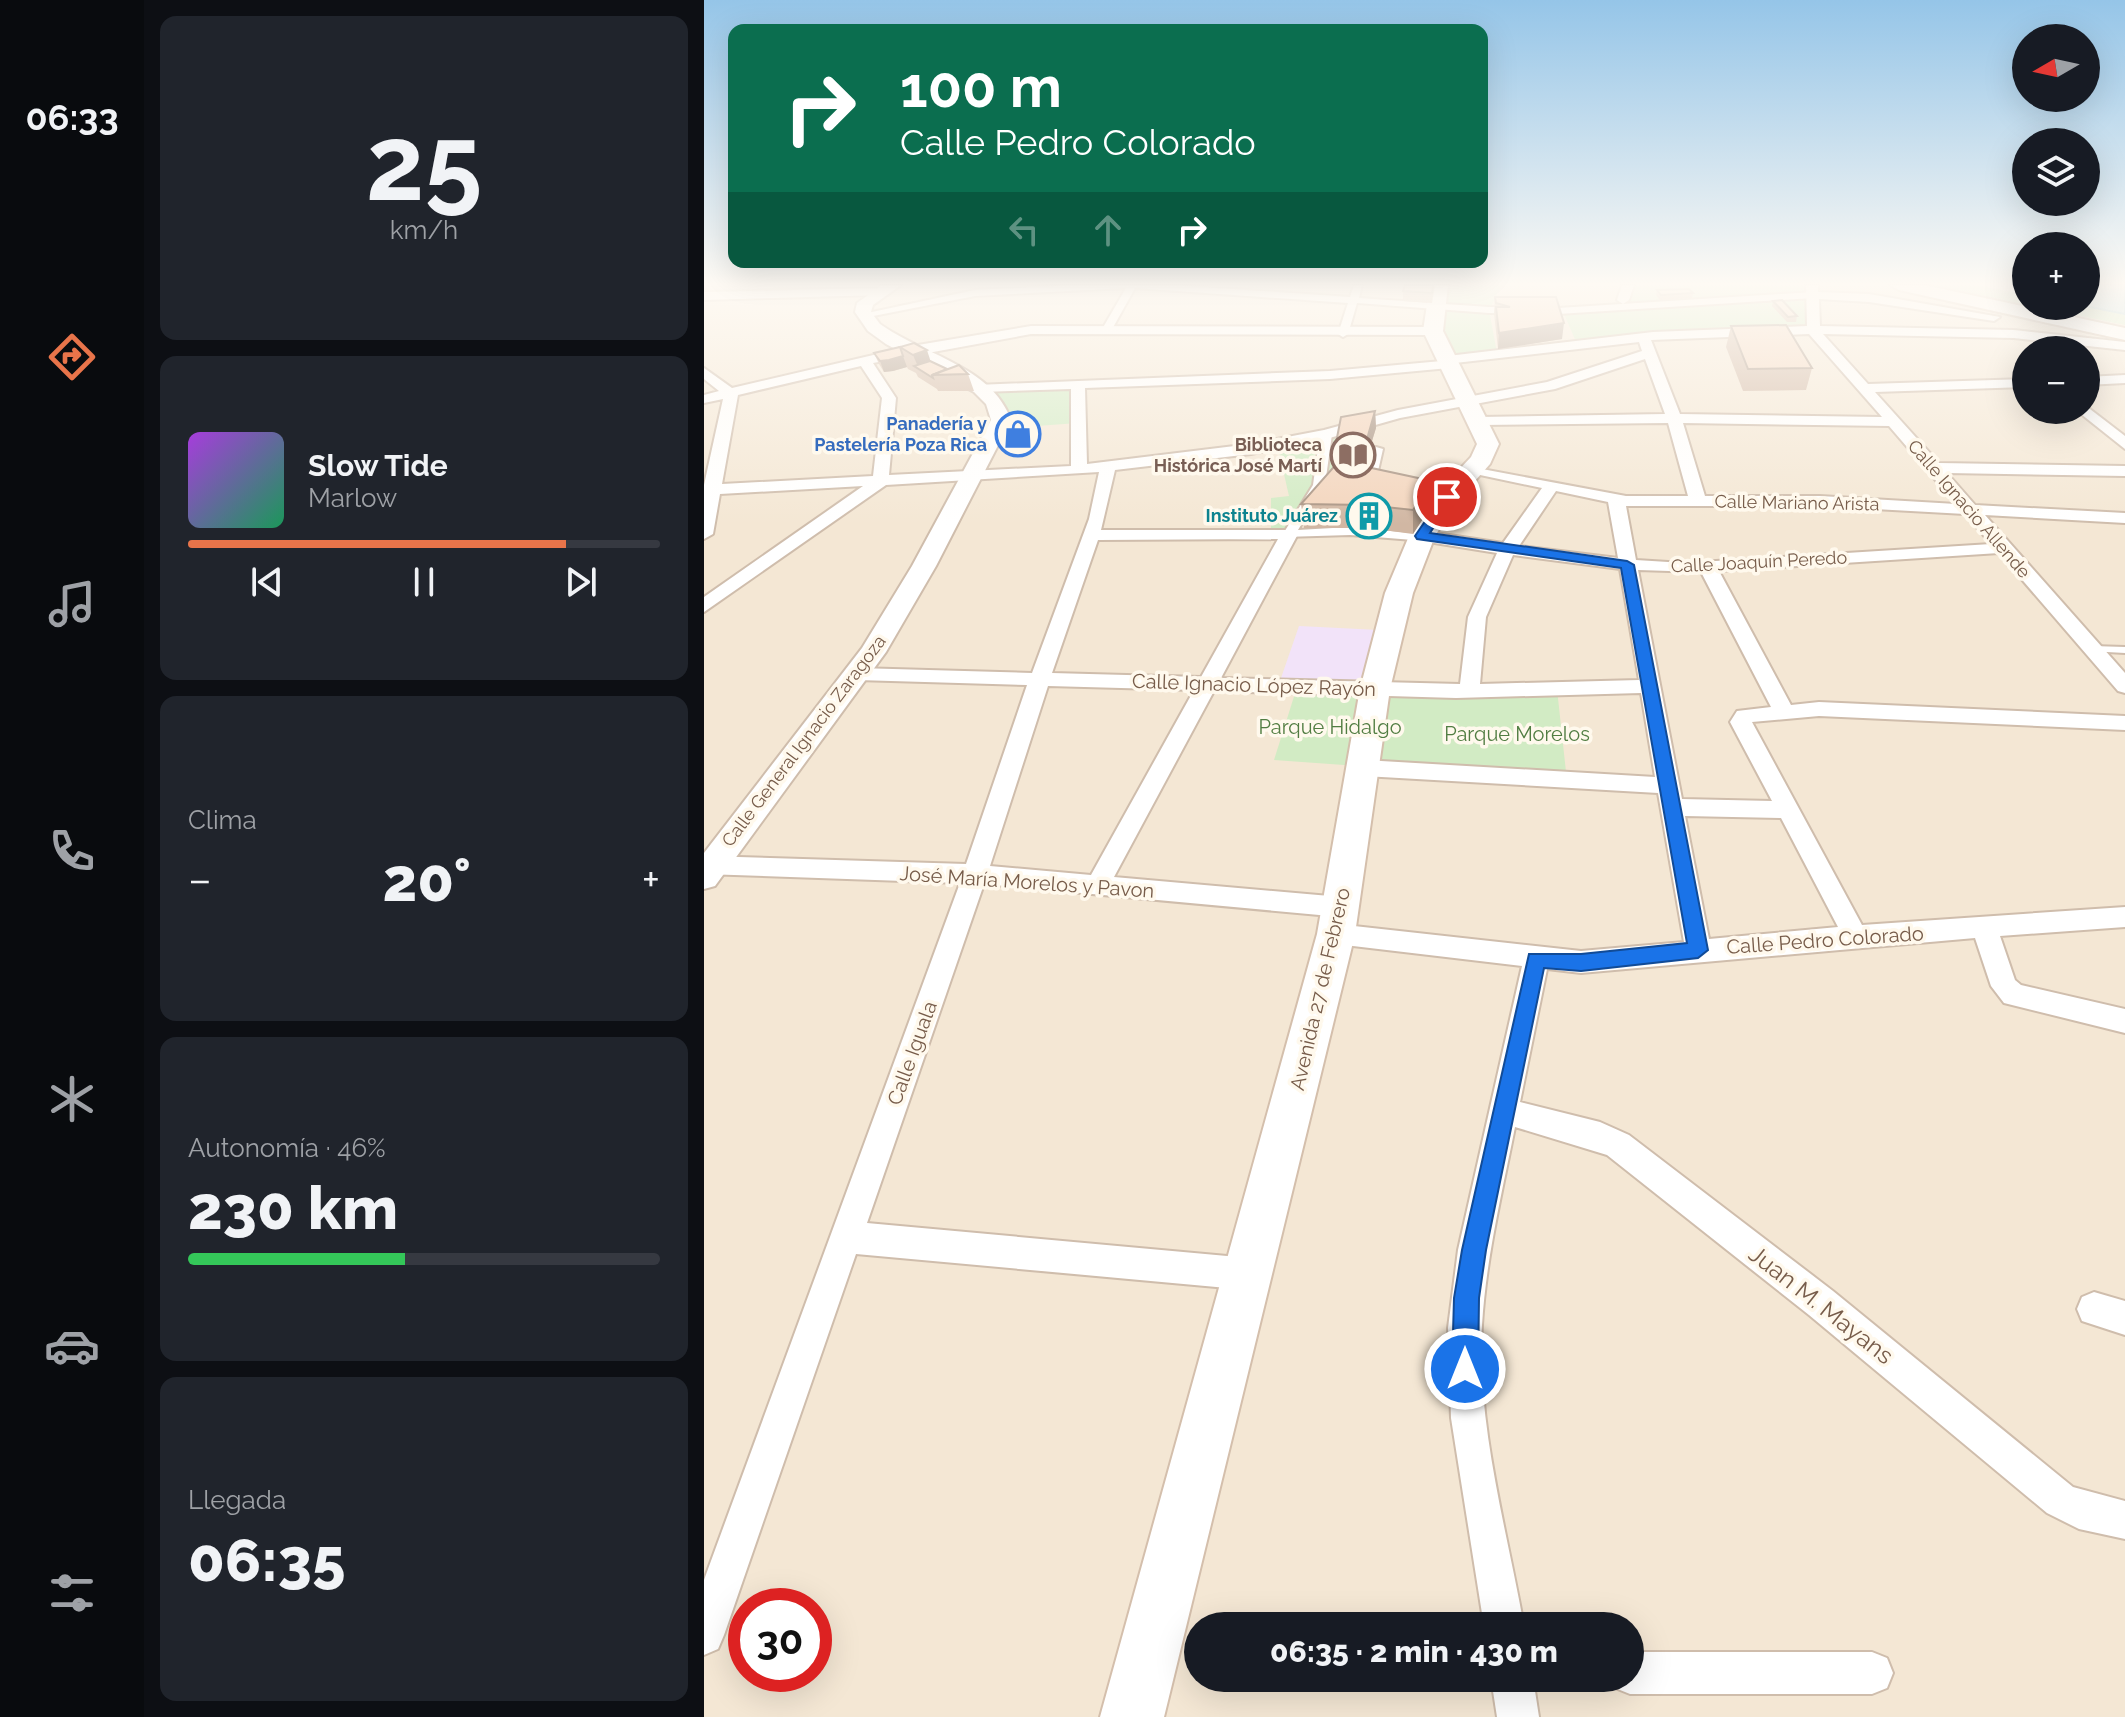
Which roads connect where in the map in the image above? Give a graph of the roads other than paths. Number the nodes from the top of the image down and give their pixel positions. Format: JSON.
{"nodes":[{"id":1,"x":857,"y":365,"type":"edge"},
{"id":2,"x":867,"y":365,"type":"edge"},
{"id":3,"x":936,"y":365,"type":"edge"},
{"id":4,"x":1333,"y":365,"type":"edge"},
{"id":5,"x":1455,"y":365,"type":"edge"},
{"id":6,"x":1601,"y":365,"type":"edge"},
{"id":7,"x":1655,"y":365,"type":"edge"},
{"id":8,"x":1844,"y":365,"type":"edge"},
{"id":9,"x":704,"y":372,"type":"edge"},
{"id":10,"x":2125,"y":379,"type":"edge"},
{"id":11,"x":2100,"y":380,"type":"edge"},
{"id":12,"x":1078,"y":383,"type":"junction"},
{"id":13,"x":2012,"y":383,"type":"edge"},
{"id":14,"x":1864,"y":388,"type":"junction"},
{"id":15,"x":731,"y":394,"type":"junction"},
{"id":16,"x":984,"y":396,"type":"junction"},
{"id":17,"x":704,"y":399,"type":"edge"},
{"id":18,"x":1474,"y":411,"type":"junction"},
{"id":19,"x":1674,"y":418,"type":"junction"},
{"id":20,"x":1894,"y":422,"type":"junction"},
{"id":21,"x":2100,"y":424,"type":"edge"},
{"id":22,"x":1326,"y":434,"type":"junction"},
{"id":23,"x":2125,"y":444,"type":"edge"},
{"id":24,"x":1379,"y":449,"type":"dead end"},
{"id":25,"x":1108,"y":467,"type":"junction"},
{"id":26,"x":1935,"y":468,"type":"junction"},
{"id":27,"x":1079,"y":470,"type":"junction"},
{"id":28,"x":2125,"y":471,"type":"edge"},
{"id":29,"x":969,"y":478,"type":"junction"},
{"id":30,"x":880,"y":482,"type":"junction"},
{"id":31,"x":1394,"y":484,"type":"edge"},
{"id":32,"x":1451,"y":487,"type":"junction"},
{"id":33,"x":1550,"y":488,"type":"junction"},
{"id":34,"x":708,"y":490,"type":"edge"},
{"id":35,"x":1616,"y":500,"type":"junction"},
{"id":36,"x":1698,"y":501,"type":"junction"},
{"id":37,"x":1970,"y":509,"type":"junction"},
{"id":38,"x":2125,"y":518,"type":"edge"},
{"id":39,"x":704,"y":534,"type":"edge"},
{"id":40,"x":1289,"y":534,"type":"junction"},
{"id":41,"x":1090,"y":535,"type":"junction"},
{"id":42,"x":1421,"y":537,"type":"junction"},
{"id":43,"x":2003,"y":548,"type":"junction"},
{"id":44,"x":1508,"y":550,"type":"junction"},
{"id":45,"x":1627,"y":565,"type":"junction"},
{"id":46,"x":1708,"y":568,"type":"junction"},
{"id":47,"x":704,"y":606,"type":"edge"},
{"id":48,"x":2092,"y":649,"type":"junction"},
{"id":49,"x":2125,"y":650,"type":"edge"},
{"id":50,"x":857,"y":674,"type":"junction"},
{"id":51,"x":1042,"y":677,"type":"junction"},
{"id":52,"x":1205,"y":683,"type":"junction"},
{"id":53,"x":1650,"y":686,"type":"junction"},
{"id":54,"x":2125,"y":686,"type":"edge"},
{"id":55,"x":1375,"y":689,"type":"junction"},
{"id":56,"x":1470,"y":691,"type":"junction"},
{"id":57,"x":1783,"y":710,"type":"junction"},
{"id":58,"x":2125,"y":723,"type":"edge"},
{"id":59,"x":1364,"y":768,"type":"junction"},
{"id":60,"x":1671,"y":796,"type":"junction"},
{"id":61,"x":1788,"y":810,"type":"junction"},
{"id":62,"x":706,"y":869,"type":"edge"},
{"id":63,"x":975,"y":874,"type":"junction"},
{"id":64,"x":1097,"y":886,"type":"junction"},
{"id":65,"x":2125,"y":917,"type":"edge"},
{"id":66,"x":1339,"y":920,"type":"junction"},
{"id":67,"x":1985,"y":929,"type":"junction"},
{"id":68,"x":1855,"y":936,"type":"junction"},
{"id":69,"x":1698,"y":950,"type":"junction"},
{"id":70,"x":1536,"y":960,"type":"junction"},
{"id":71,"x":2125,"y":1021,"type":"edge"},
{"id":72,"x":1504,"y":1111,"type":"junction"},
{"id":73,"x":846,"y":1237,"type":"junction"},
{"id":74,"x":1249,"y":1274,"type":"junction"},
{"id":75,"x":2125,"y":1520,"type":"edge"},
{"id":76,"x":1502,"y":1612,"type":"edge"},
{"id":77,"x":704,"y":1635,"type":"edge"},
{"id":78,"x":1644,"y":1673,"type":"edge"},
{"id":79,"x":1872,"y":1673,"type":"dead end"},
{"id":80,"x":1514,"y":1692,"type":"edge"},
{"id":81,"x":1132,"y":1717,"type":"edge"},
{"id":82,"x":1518,"y":1717,"type":"edge"}],
"edges":[{"from":1,"to":15,"type":"street"},
{"from":2,"to":30,"type":"street"},
{"from":3,"to":16,"type":"street"},
{"from":4,"to":12,"type":"street"},
{"from":5,"to":18,"type":"main road","name":"Avenida 27 de Febrero"},
{"from":6,"to":18,"type":"street"},
{"from":7,"to":19,"type":"street"},
{"from":8,"to":14,"type":"street","name":"Calle Ignacio Allende"},
{"from":9,"to":15,"type":"street"},
{"from":10,"to":11,"type":"street"},
{"from":12,"to":16,"type":"street"},
{"from":12,"to":27,"type":"street"},
{"from":13,"to":14,"type":"street"},
{"from":14,"to":20,"type":"street","name":"Calle Ignacio Allende"},
{"from":15,"to":17,"type":"street"},
{"from":15,"to":34,"type":"street"},
{"from":16,"to":29,"type":"street","name":"Calle General Ignacio Zaragoza"},
{"from":18,"to":19,"type":"street"},
{"from":18,"to":22,"type":"street"},
{"from":18,"to":32,"type":"main road","name":"Avenida 27 de Febrero"},
{"from":19,"to":20,"type":"street"},
{"from":19,"to":36,"type":"street"},
{"from":20,"to":26,"type":"street","name":"Calle Ignacio Allende"},
{"from":21,"to":23,"type":"street"},
{"from":22,"to":25,"type":"street"},
{"from":22,"to":40,"type":"street"},
{"from":24,"to":31,"type":"lane"},
{"from":25,"to":27,"type":"street"},
{"from":25,"to":41,"type":"street","name":"Calle Iguala"},
{"from":26,"to":28,"type":"street"},
{"from":26,"to":37,"type":"street","name":"Calle Ignacio Allende"},
{"from":27,"to":29,"type":"street"},
{"from":29,"to":30,"type":"street"},
{"from":29,"to":50,"type":"street","name":"Calle General Ignacio Zaragoza"},
{"from":30,"to":34,"type":"street"},
{"from":30,"to":47,"type":"street"},
{"from":32,"to":33,"type":"street","name":"Calle Mariano Arista"},
{"from":32,"to":42,"type":"main road","name":"Avenida 27 de Febrero"},
{"from":33,"to":35,"type":"street","name":"Calle Mariano Arista"},
{"from":33,"to":44,"type":"street"},
{"from":34,"to":39,"type":"street"},
{"from":35,"to":36,"type":"street","name":"Calle Mariano Arista"},
{"from":35,"to":45,"type":"street"},
{"from":36,"to":37,"type":"street","name":"Calle Mariano Arista"},
{"from":37,"to":38,"type":"street","name":"Calle Mariano Arista"},
{"from":37,"to":43,"type":"street","name":"Calle Ignacio Allende"},
{"from":40,"to":41,"type":"street","name":"Calle Joaquín Peredo"},
{"from":40,"to":42,"type":"street","name":"Calle Joaquín Peredo"},
{"from":40,"to":52,"type":"street"},
{"from":41,"to":51,"type":"street","name":"Calle Iguala"},
{"from":42,"to":44,"type":"street","name":"Calle Joaquín Peredo"},
{"from":42,"to":55,"type":"main road","name":"Avenida 27 de Febrero"},
{"from":43,"to":46,"type":"street","name":"Calle Joaquín Peredo"},
{"from":43,"to":48,"type":"street","name":"Calle Ignacio Allende"},
{"from":44,"to":45,"type":"street","name":"Calle Joaquín Peredo"},
{"from":44,"to":56,"type":"street"},
{"from":45,"to":46,"type":"street","name":"Calle Joaquín Peredo"},
{"from":45,"to":53,"type":"street"},
{"from":46,"to":57,"type":"street"},
{"from":48,"to":49,"type":"lane"},
{"from":48,"to":54,"type":"street","name":"Calle Ignacio Allende"},
{"from":50,"to":51,"type":"street","name":"Calle Ignacio López Rayón"},
{"from":50,"to":62,"type":"street","name":"Calle General Ignacio Zaragoza"},
{"from":51,"to":52,"type":"street","name":"Calle Ignacio López Rayón"},
{"from":51,"to":63,"type":"street","name":"Calle Iguala"},
{"from":52,"to":55,"type":"street","name":"Calle Ignacio López Rayón"},
{"from":52,"to":64,"type":"street"},
{"from":53,"to":56,"type":"street","name":"Calle Ignacio López Rayón"},
{"from":53,"to":60,"type":"street"},
{"from":55,"to":56,"type":"street","name":"Calle Ignacio López Rayón"},
{"from":55,"to":59,"type":"main road","name":"Avenida 27 de Febrero"},
{"from":57,"to":58,"type":"street"},
{"from":57,"to":61,"type":"street"},
{"from":59,"to":60,"type":"street"},
{"from":59,"to":66,"type":"main road","name":"Avenida 27 de Febrero"},
{"from":60,"to":61,"type":"street"},
{"from":60,"to":69,"type":"street"},
{"from":61,"to":68,"type":"street"},
{"from":62,"to":63,"type":"street","name":"José María Morelos y Pavon"},
{"from":63,"to":64,"type":"street","name":"José María Morelos y Pavon"},
{"from":63,"to":73,"type":"street","name":"Calle Iguala"},
{"from":64,"to":66,"type":"street","name":"José María Morelos y Pavon"},
{"from":65,"to":67,"type":"street","name":"Calle Pedro Colorado"},
{"from":66,"to":70,"type":"street","name":"Calle Pedro Colorado"},
{"from":66,"to":74,"type":"main road","name":"Avenida 27 de Febrero"},
{"from":67,"to":68,"type":"street","name":"Calle Pedro Colorado"},
{"from":67,"to":71,"type":"street"},
{"from":68,"to":69,"type":"street","name":"Calle Pedro Colorado"},
{"from":69,"to":70,"type":"street","name":"Calle Pedro Colorado"},
{"from":70,"to":72,"type":"street"},
{"from":72,"to":75,"type":"street","name":"Juan M. Mayans"},
{"from":72,"to":76,"type":"street"},
{"from":73,"to":74,"type":"street"},
{"from":73,"to":77,"type":"street","name":"Calle Iguala"},
{"from":74,"to":81,"type":"main road","name":"Avenida 27 de Febrero"},
{"from":78,"to":79,"type":"street"},
{"from":80,"to":82,"type":"street"}]}
